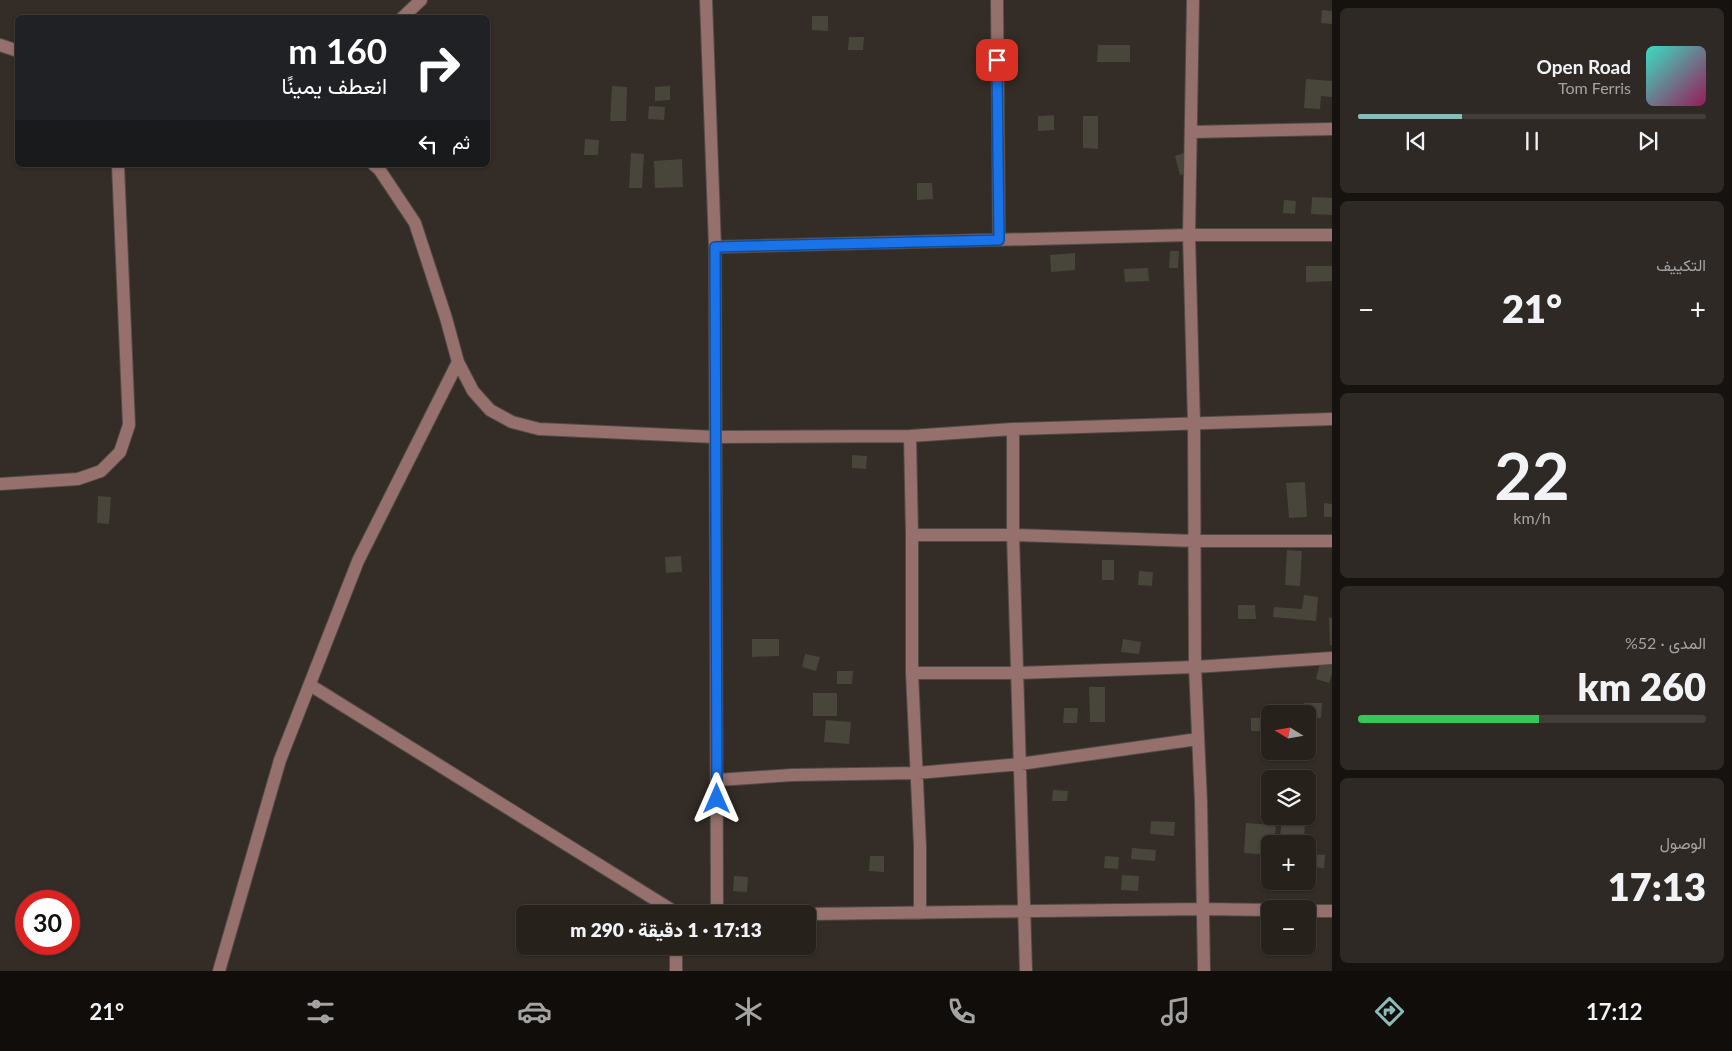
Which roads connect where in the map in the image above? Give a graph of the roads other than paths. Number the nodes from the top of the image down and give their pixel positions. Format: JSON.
{"nodes":[{"id":1,"x":421,"y":0,"type":"edge"},
{"id":2,"x":706,"y":0,"type":"edge"},
{"id":3,"x":997,"y":0,"type":"edge"},
{"id":4,"x":1193,"y":0,"type":"edge"},
{"id":5,"x":405,"y":15,"type":"edge"},
{"id":6,"x":0,"y":45,"type":"edge"},
{"id":7,"x":15,"y":50,"type":"edge"},
{"id":8,"x":1332,"y":129,"type":"edge"},
{"id":9,"x":1191,"y":132,"type":"junction"},
{"id":10,"x":118,"y":167,"type":"edge"},
{"id":11,"x":376,"y":167,"type":"edge"},
{"id":12,"x":1189,"y":234,"type":"junction"},
{"id":13,"x":1332,"y":235,"type":"edge"},
{"id":14,"x":999,"y":240,"type":"junction"},
{"id":15,"x":715,"y":247,"type":"junction"},
{"id":16,"x":458,"y":362,"type":"junction"},
{"id":17,"x":1332,"y":419,"type":"edge"},
{"id":18,"x":1194,"y":423,"type":"junction"},
{"id":19,"x":1013,"y":429,"type":"junction"},
{"id":20,"x":910,"y":436,"type":"junction"},
{"id":21,"x":715,"y":437,"type":"junction"},
{"id":22,"x":0,"y":484,"type":"edge"},
{"id":23,"x":912,"y":535,"type":"junction"},
{"id":24,"x":1013,"y":535,"type":"junction"},
{"id":25,"x":1332,"y":540,"type":"edge"},
{"id":26,"x":1195,"y":542,"type":"junction"},
{"id":27,"x":1332,"y":658,"type":"edge"},
{"id":28,"x":1195,"y":667,"type":"junction"},
{"id":29,"x":912,"y":673,"type":"junction"},
{"id":30,"x":1018,"y":673,"type":"junction"},
{"id":31,"x":310,"y":686,"type":"junction"},
{"id":32,"x":1198,"y":739,"type":"junction"},
{"id":33,"x":1020,"y":764,"type":"junction"},
{"id":34,"x":917,"y":773,"type":"junction"},
{"id":35,"x":717,"y":780,"type":"junction"},
{"id":36,"x":662,"y":905,"type":"edge"},
{"id":37,"x":717,"y":905,"type":"edge"},
{"id":38,"x":1203,"y":909,"type":"junction"},
{"id":39,"x":1261,"y":910,"type":"edge"},
{"id":40,"x":1316,"y":911,"type":"edge"},
{"id":41,"x":1332,"y":911,"type":"edge"},
{"id":42,"x":1025,"y":912,"type":"junction"},
{"id":43,"x":920,"y":913,"type":"junction"},
{"id":44,"x":816,"y":914,"type":"edge"},
{"id":45,"x":676,"y":955,"type":"edge"},
{"id":46,"x":219,"y":971,"type":"edge"},
{"id":47,"x":676,"y":971,"type":"edge"},
{"id":48,"x":1026,"y":971,"type":"edge"},
{"id":49,"x":1204,"y":971,"type":"edge"}],
"edges":[{"from":1,"to":5,"type":"street"},
{"from":2,"to":15,"type":"street"},
{"from":3,"to":14,"type":"street"},
{"from":4,"to":9,"type":"street"},
{"from":6,"to":7,"type":"street"},
{"from":8,"to":9,"type":"street"},
{"from":9,"to":12,"type":"street"},
{"from":10,"to":22,"type":"street"},
{"from":11,"to":16,"type":"street"},
{"from":12,"to":13,"type":"street"},
{"from":12,"to":14,"type":"street"},
{"from":12,"to":18,"type":"street"},
{"from":14,"to":15,"type":"street"},
{"from":15,"to":21,"type":"street"},
{"from":16,"to":21,"type":"street"},
{"from":16,"to":31,"type":"street"},
{"from":17,"to":18,"type":"street"},
{"from":18,"to":19,"type":"street"},
{"from":18,"to":26,"type":"street"},
{"from":19,"to":20,"type":"street"},
{"from":19,"to":24,"type":"street"},
{"from":20,"to":21,"type":"street"},
{"from":20,"to":23,"type":"street"},
{"from":21,"to":35,"type":"street"},
{"from":23,"to":24,"type":"street"},
{"from":23,"to":29,"type":"street"},
{"from":24,"to":26,"type":"street"},
{"from":24,"to":30,"type":"street"},
{"from":25,"to":26,"type":"street"},
{"from":26,"to":28,"type":"street"},
{"from":27,"to":28,"type":"street"},
{"from":28,"to":30,"type":"street"},
{"from":28,"to":32,"type":"street"},
{"from":29,"to":30,"type":"street"},
{"from":29,"to":34,"type":"street"},
{"from":30,"to":33,"type":"street"},
{"from":31,"to":36,"type":"street"},
{"from":31,"to":46,"type":"street"},
{"from":32,"to":33,"type":"street"},
{"from":32,"to":38,"type":"street"},
{"from":33,"to":34,"type":"street"},
{"from":33,"to":42,"type":"street"},
{"from":34,"to":35,"type":"street"},
{"from":34,"to":43,"type":"street"},
{"from":35,"to":37,"type":"street"},
{"from":38,"to":39,"type":"street"},
{"from":38,"to":42,"type":"street"},
{"from":38,"to":49,"type":"street"},
{"from":40,"to":41,"type":"street"},
{"from":42,"to":43,"type":"street"},
{"from":42,"to":48,"type":"street"},
{"from":43,"to":44,"type":"street"},
{"from":45,"to":47,"type":"street"}]}
